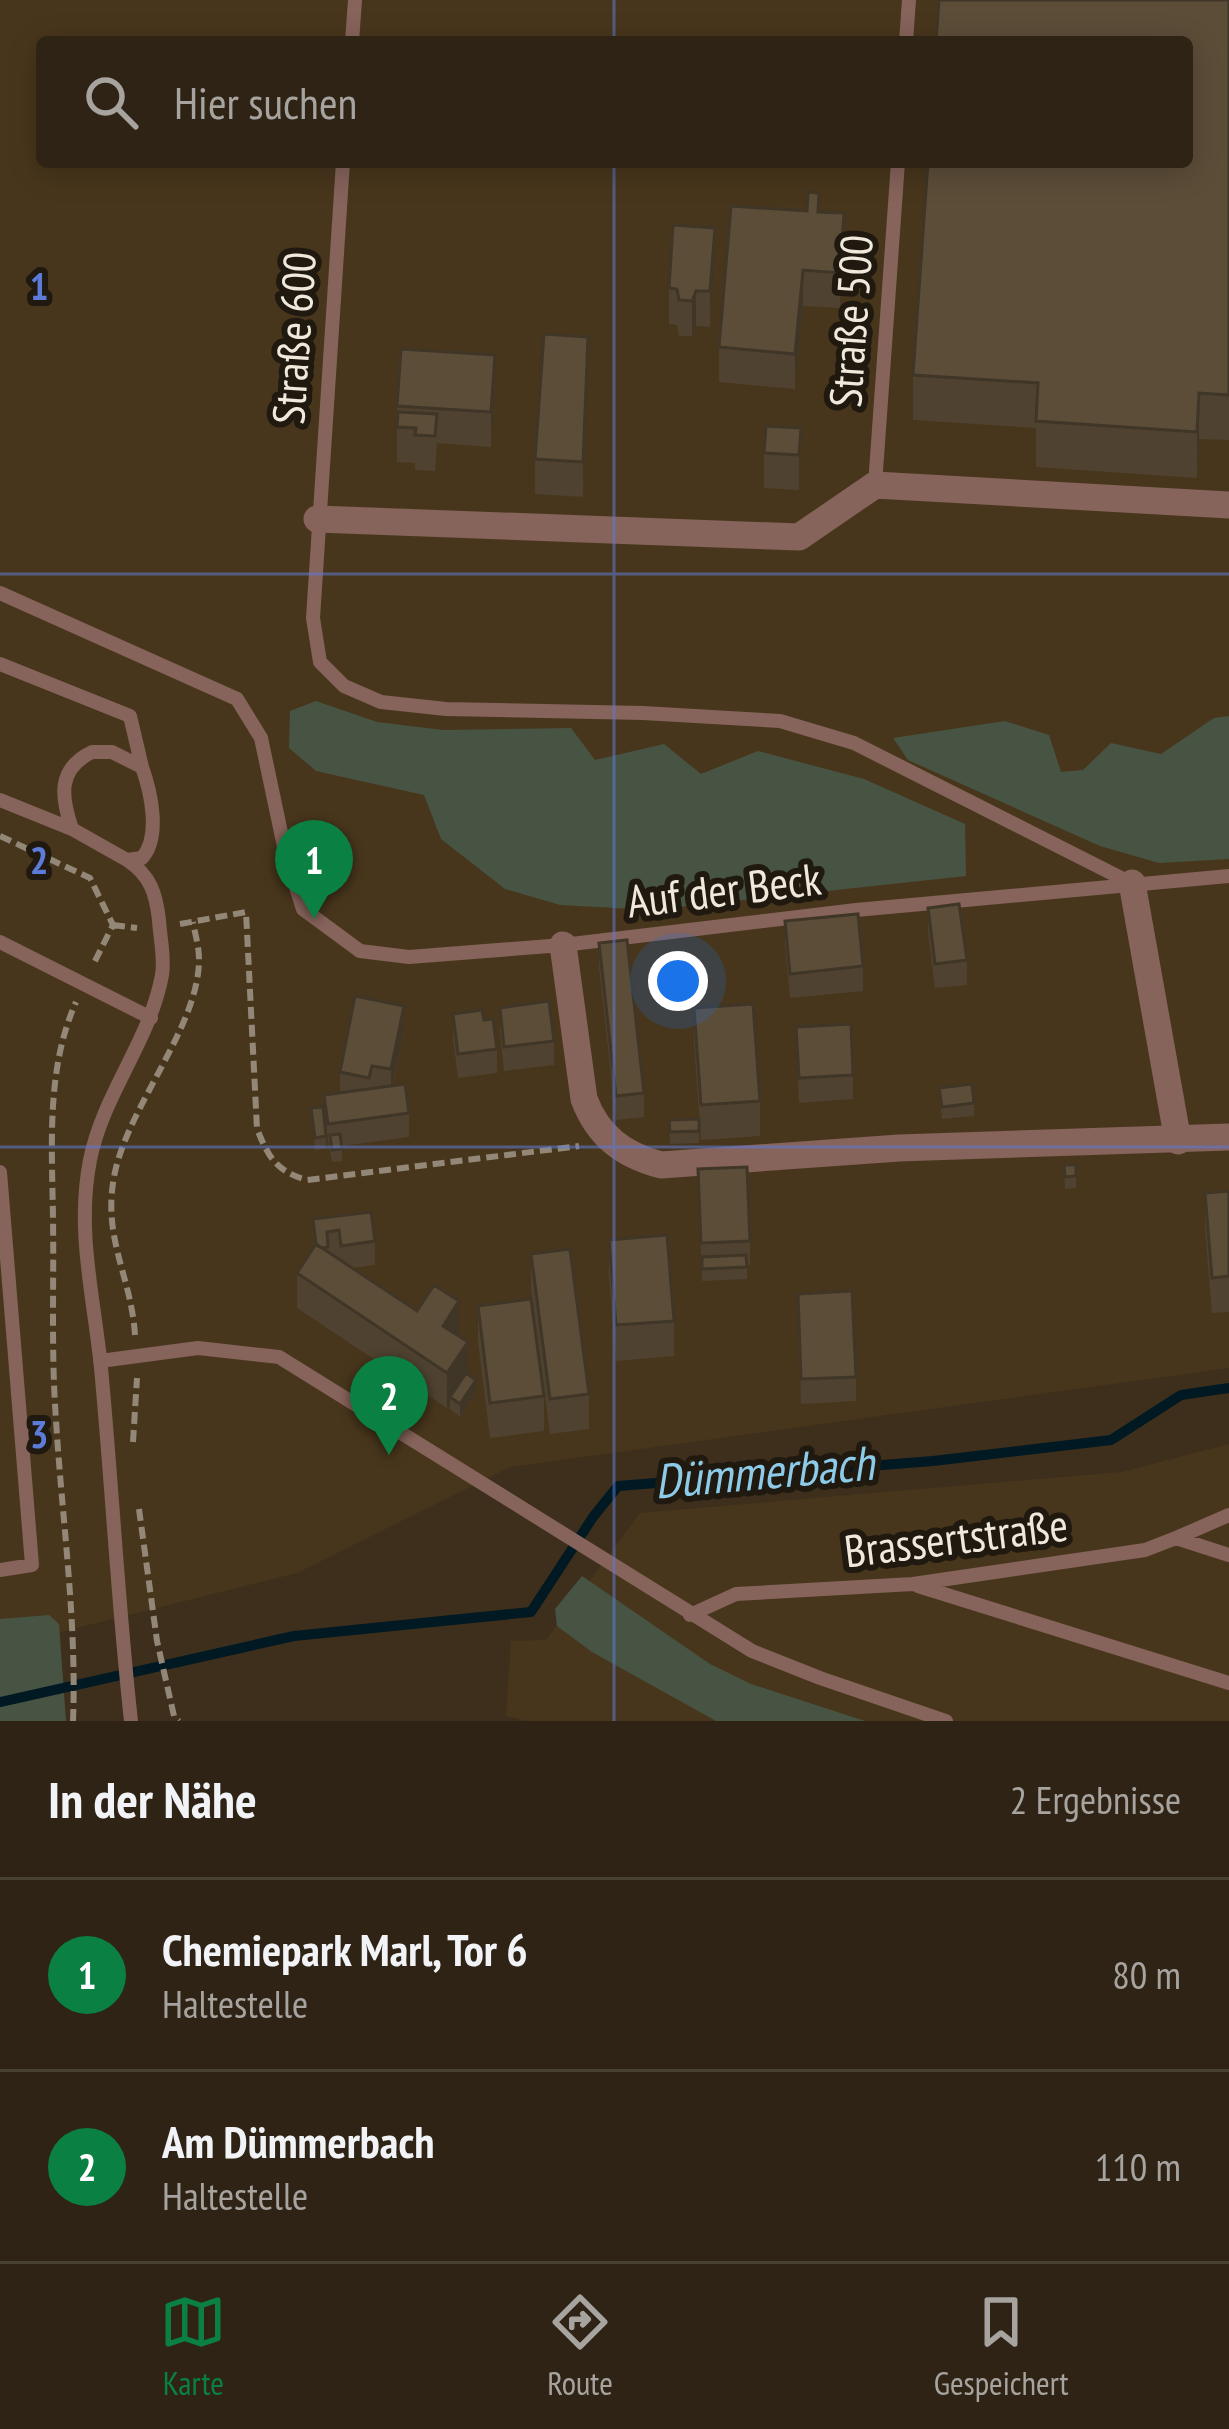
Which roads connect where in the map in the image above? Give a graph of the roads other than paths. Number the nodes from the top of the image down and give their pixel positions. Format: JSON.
{"nodes":[{"id":1,"x":355,"y":0,"type":"edge"},
{"id":2,"x":909,"y":0,"type":"edge"},
{"id":3,"x":352,"y":36,"type":"edge"},
{"id":4,"x":906,"y":36,"type":"edge"},
{"id":5,"x":343,"y":168,"type":"edge"},
{"id":6,"x":898,"y":168,"type":"edge"},
{"id":7,"x":875,"y":485,"type":"junction"},
{"id":8,"x":1229,"y":505,"type":"edge"},
{"id":9,"x":317,"y":519,"type":"junction"},
{"id":10,"x":0,"y":593,"type":"edge"},
{"id":11,"x":0,"y":664,"type":"edge"},
{"id":12,"x":142,"y":767,"type":"junction"},
{"id":13,"x":0,"y":800,"type":"edge"},
{"id":14,"x":73,"y":829,"type":"junction"},
{"id":15,"x":152,"y":829,"type":"junction"},
{"id":16,"x":127,"y":860,"type":"junction"},
{"id":17,"x":1229,"y":876,"type":"edge"},
{"id":18,"x":1132,"y":884,"type":"junction"},
{"id":19,"x":157,"y":898,"type":"junction"},
{"id":20,"x":0,"y":942,"type":"edge"},
{"id":21,"x":563,"y":945,"type":"junction"},
{"id":22,"x":151,"y":1018,"type":"junction"},
{"id":23,"x":1229,"y":1137,"type":"edge"},
{"id":24,"x":1178,"y":1141,"type":"junction"},
{"id":25,"x":0,"y":1172,"type":"edge"},
{"id":26,"x":100,"y":1361,"type":"junction"},
{"id":27,"x":1229,"y":1514,"type":"edge"},
{"id":28,"x":1176,"y":1538,"type":"junction"},
{"id":29,"x":1229,"y":1556,"type":"edge"},
{"id":30,"x":0,"y":1570,"type":"edge"},
{"id":31,"x":913,"y":1584,"type":"junction"},
{"id":32,"x":690,"y":1615,"type":"junction"},
{"id":33,"x":1229,"y":1682,"type":"edge"},
{"id":34,"x":131,"y":1721,"type":"edge"},
{"id":35,"x":946,"y":1721,"type":"edge"}],
"edges":[{"from":1,"to":3,"type":"lane"},
{"from":2,"to":4,"type":"lane"},
{"from":5,"to":9,"type":"lane","name":"Straße 600"},
{"from":6,"to":7,"type":"lane","name":"Straße 500"},
{"from":7,"to":8,"type":"street"},
{"from":7,"to":9,"type":"street"},
{"from":9,"to":18,"type":"lane","name":"Straße 600"},
{"from":10,"to":21,"type":"lane","name":"Auf der Beck"},
{"from":11,"to":12,"type":"lane"},
{"from":12,"to":14,"type":"lane"},
{"from":12,"to":15,"type":"lane"},
{"from":13,"to":14,"type":"lane"},
{"from":14,"to":16,"type":"lane"},
{"from":15,"to":16,"type":"lane"},
{"from":15,"to":19,"type":"lane"},
{"from":16,"to":19,"type":"lane"},
{"from":17,"to":18,"type":"lane","name":"Auf der Beck"},
{"from":18,"to":21,"type":"lane","name":"Auf der Beck"},
{"from":18,"to":24,"type":"street"},
{"from":19,"to":22,"type":"lane"},
{"from":20,"to":22,"type":"lane"},
{"from":21,"to":24,"type":"street"},
{"from":22,"to":26,"type":"lane"},
{"from":23,"to":24,"type":"street"},
{"from":25,"to":30,"type":"lane"},
{"from":26,"to":32,"type":"lane"},
{"from":26,"to":34,"type":"lane"},
{"from":27,"to":28,"type":"lane","name":"Brassertstraße"},
{"from":28,"to":29,"type":"lane"},
{"from":28,"to":31,"type":"lane","name":"Brassertstraße"},
{"from":31,"to":32,"type":"lane","name":"Brassertstraße"},
{"from":31,"to":33,"type":"lane"},
{"from":32,"to":35,"type":"lane"}]}
